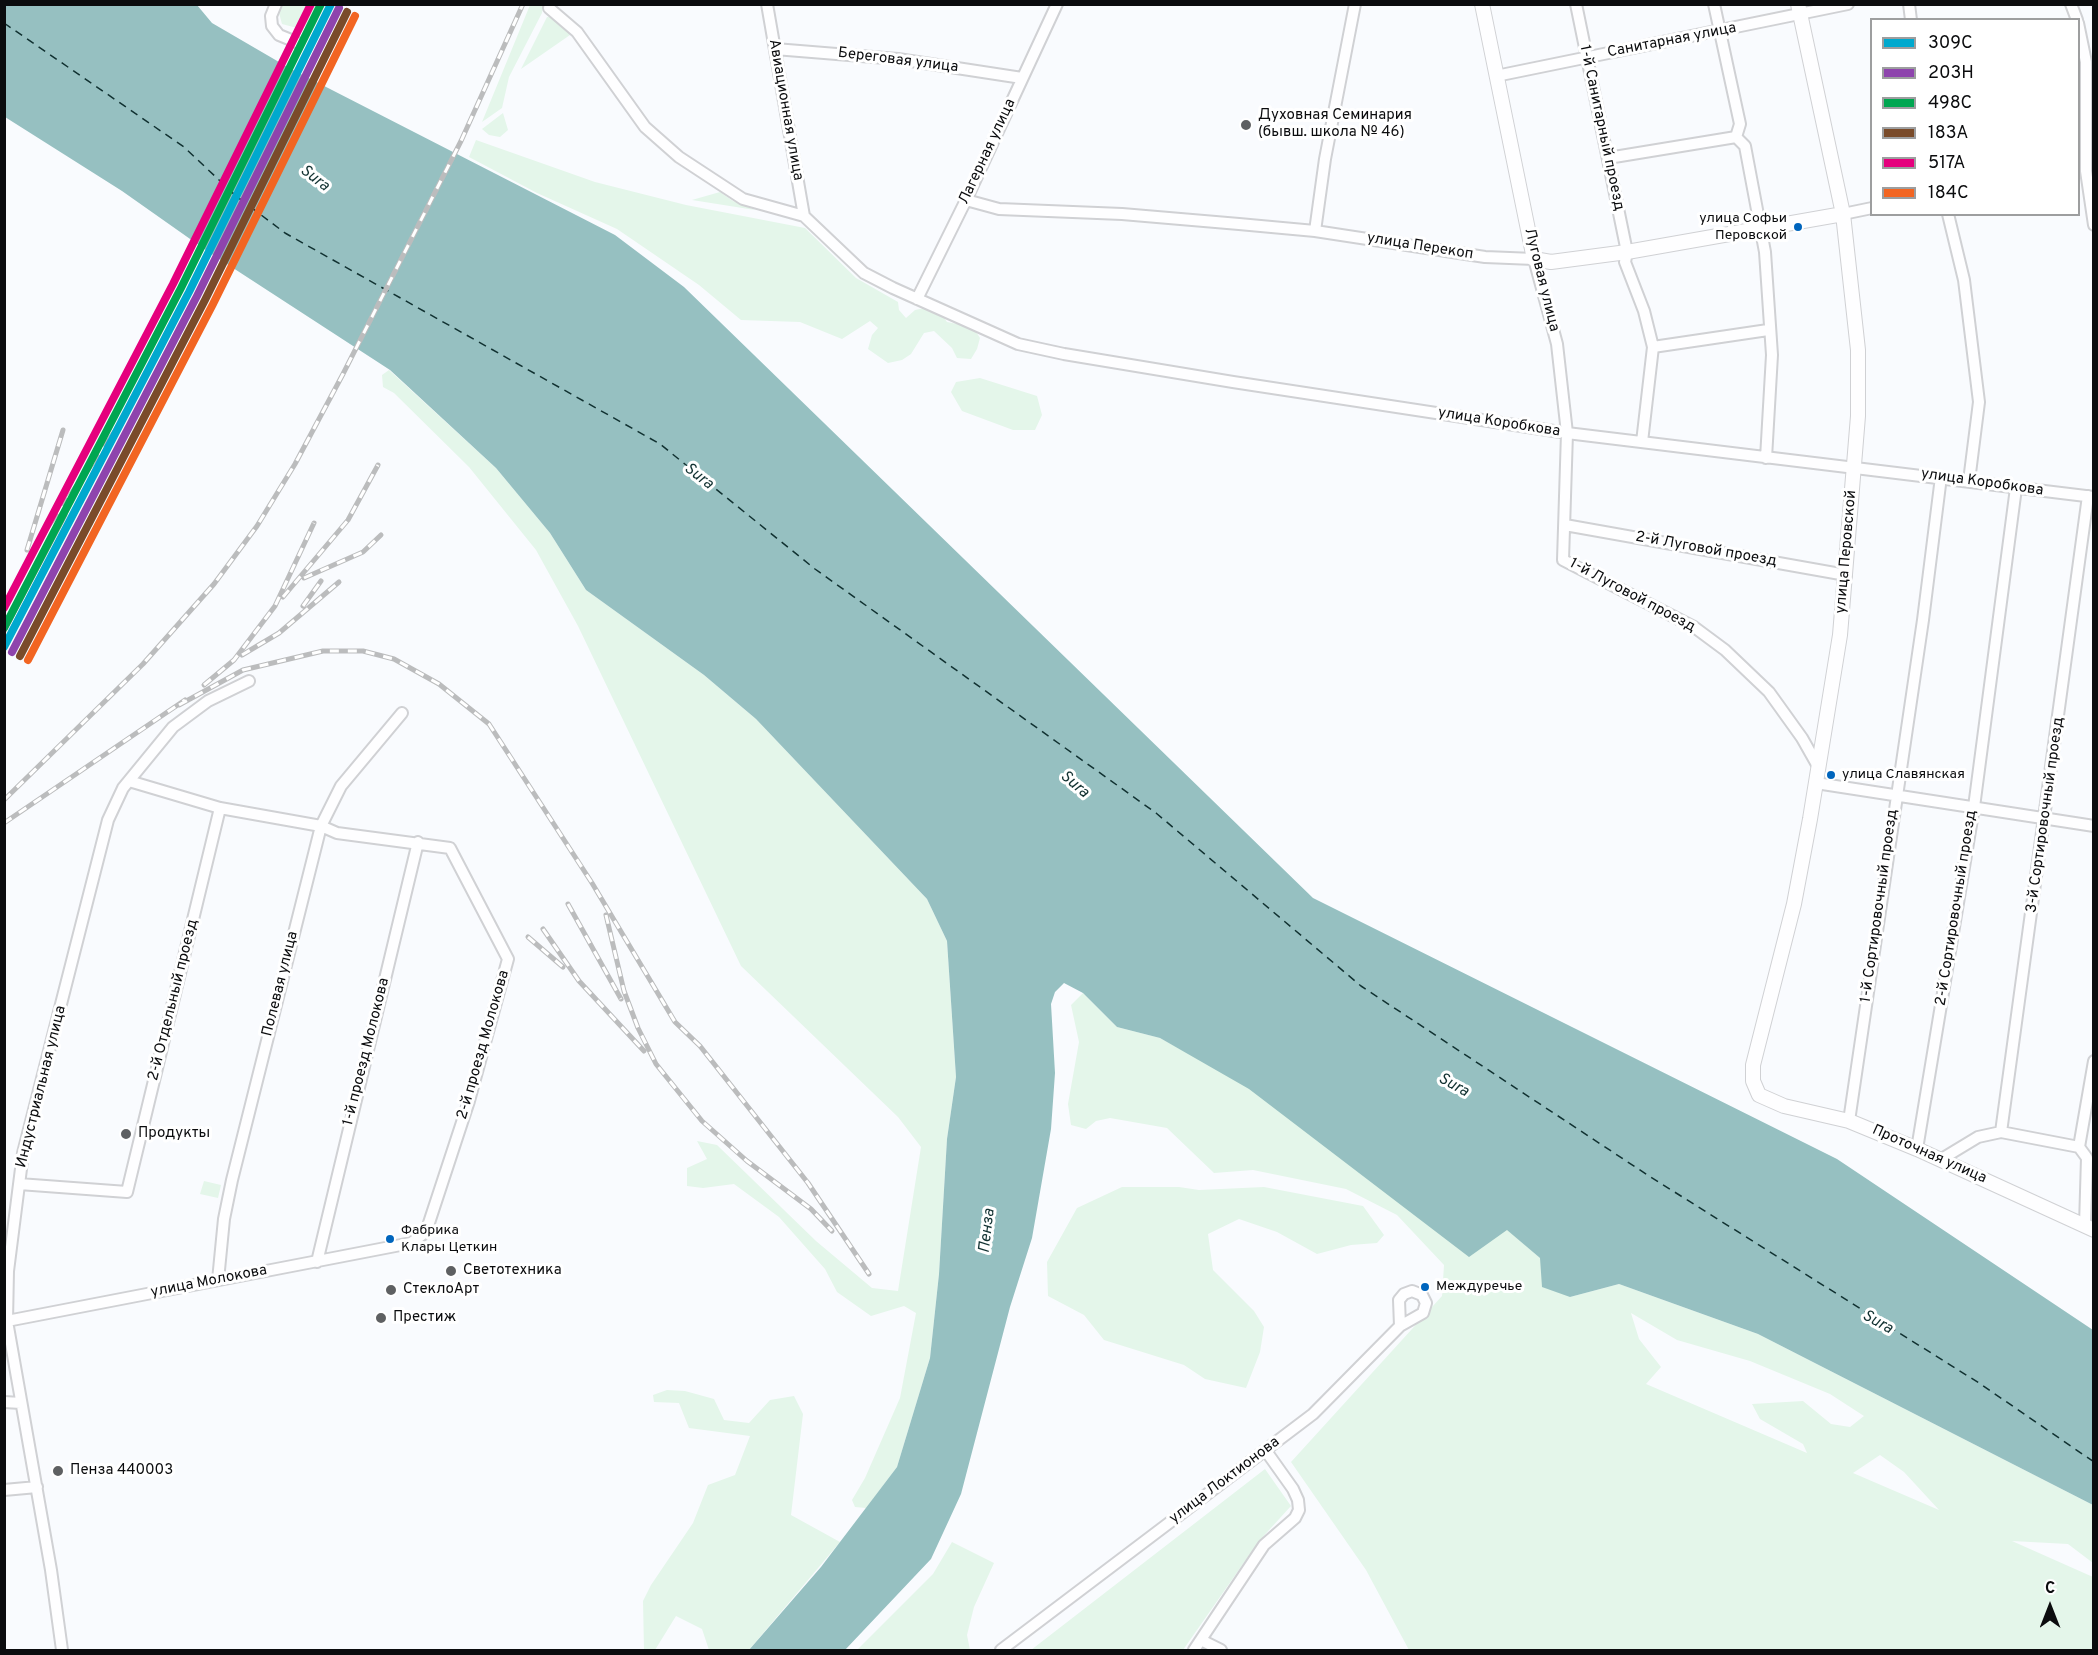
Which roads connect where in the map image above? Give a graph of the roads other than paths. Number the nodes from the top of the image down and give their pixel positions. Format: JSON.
{"nodes":[{"id":1,"x":276,"y":4,"type":"edge"},
{"id":2,"x":767,"y":4,"type":"edge"},
{"id":3,"x":1057,"y":4,"type":"edge"},
{"id":4,"x":1354,"y":4,"type":"edge"},
{"id":5,"x":1482,"y":4,"type":"edge"},
{"id":6,"x":1576,"y":4,"type":"edge"},
{"id":7,"x":1714,"y":4,"type":"edge"},
{"id":8,"x":1848,"y":4,"type":"edge"},
{"id":9,"x":2071,"y":4,"type":"edge"},
{"id":10,"x":549,"y":8,"type":"dead end"},
{"id":11,"x":1799,"y":10,"type":"edge"},
{"id":12,"x":2077,"y":18,"type":"edge"},
{"id":13,"x":2080,"y":28,"type":"edge"},
{"id":14,"x":1721,"y":32,"type":"junction"},
{"id":15,"x":296,"y":42,"type":"dead end"},
{"id":16,"x":775,"y":49,"type":"junction"},
{"id":17,"x":1587,"y":58,"type":"junction"},
{"id":18,"x":2090,"y":64,"type":"edge"},
{"id":19,"x":1496,"y":76,"type":"junction"},
{"id":20,"x":1022,"y":78,"type":"junction"},
{"id":21,"x":1736,"y":137,"type":"junction"},
{"id":22,"x":1608,"y":158,"type":"junction"},
{"id":23,"x":2082,"y":171,"type":"edge"},
{"id":24,"x":966,"y":200,"type":"junction"},
{"id":25,"x":1870,"y":208,"type":"edge"},
{"id":26,"x":1843,"y":214,"type":"junction"},
{"id":27,"x":804,"y":216,"type":"junction"},
{"id":28,"x":1948,"y":216,"type":"edge"},
{"id":29,"x":2094,"y":225,"type":"edge"},
{"id":30,"x":1762,"y":228,"type":"junction"},
{"id":31,"x":1315,"y":231,"type":"junction"},
{"id":32,"x":1627,"y":252,"type":"junction"},
{"id":33,"x":1534,"y":259,"type":"junction"},
{"id":34,"x":917,"y":298,"type":"junction"},
{"id":35,"x":1768,"y":330,"type":"junction"},
{"id":36,"x":1653,"y":347,"type":"junction"},
{"id":37,"x":1567,"y":433,"type":"junction"},
{"id":38,"x":1642,"y":442,"type":"junction"},
{"id":39,"x":1766,"y":458,"type":"junction"},
{"id":40,"x":1854,"y":466,"type":"junction"},
{"id":41,"x":1941,"y":477,"type":"junction"},
{"id":42,"x":1969,"y":481,"type":"junction"},
{"id":43,"x":2016,"y":488,"type":"junction"},
{"id":44,"x":2091,"y":497,"type":"edge"},
{"id":45,"x":1565,"y":525,"type":"junction"},
{"id":46,"x":1563,"y":560,"type":"joint"},
{"id":47,"x":1846,"y":575,"type":"junction"},
{"id":48,"x":249,"y":681,"type":"dead end"},
{"id":49,"x":402,"y":714,"type":"dead end"},
{"id":50,"x":1819,"y":768,"type":"junction"},
{"id":51,"x":129,"y":781,"type":"junction"},
{"id":52,"x":1816,"y":783,"type":"junction"},
{"id":53,"x":1895,"y":795,"type":"junction"},
{"id":54,"x":1974,"y":807,"type":"junction"},
{"id":55,"x":220,"y":808,"type":"junction"},
{"id":56,"x":2044,"y":817,"type":"junction"},
{"id":57,"x":321,"y":826,"type":"junction"},
{"id":58,"x":2094,"y":826,"type":"edge"},
{"id":59,"x":418,"y":842,"type":"junction"},
{"id":60,"x":2094,"y":1061,"type":"edge"},
{"id":61,"x":1759,"y":1095,"type":"joint"},
{"id":62,"x":1849,"y":1121,"type":"junction"},
{"id":63,"x":2001,"y":1132,"type":"junction"},
{"id":64,"x":2079,"y":1147,"type":"junction"},
{"id":65,"x":1917,"y":1149,"type":"junction"},
{"id":66,"x":2090,"y":1159,"type":"edge"},
{"id":67,"x":1940,"y":1160,"type":"junction"},
{"id":68,"x":20,"y":1184,"type":"junction"},
{"id":69,"x":2089,"y":1227,"type":"edge"},
{"id":70,"x":411,"y":1244,"type":"joint"},
{"id":71,"x":316,"y":1262,"type":"junction"},
{"id":72,"x":6,"y":1271,"type":"edge"},
{"id":73,"x":218,"y":1280,"type":"junction"},
{"id":74,"x":7,"y":1321,"type":"junction"},
{"id":75,"x":1400,"y":1326,"type":"junction"},
{"id":76,"x":4,"y":1402,"type":"edge"},
{"id":77,"x":21,"y":1403,"type":"junction"},
{"id":78,"x":1266,"y":1451,"type":"junction"},
{"id":79,"x":37,"y":1487,"type":"junction"},
{"id":80,"x":4,"y":1490,"type":"edge"},
{"id":81,"x":1201,"y":1640,"type":"junction"},
{"id":82,"x":62,"y":1650,"type":"edge"},
{"id":83,"x":1001,"y":1650,"type":"edge"},
{"id":84,"x":1194,"y":1650,"type":"edge"},
{"id":85,"x":1221,"y":1650,"type":"edge"}],
"edges":[{"from":1,"to":15,"type":"street"},
{"from":2,"to":16,"type":"street","name":"Авиационная улица"},
{"from":3,"to":20,"type":"street","name":"Лагерная улица"},
{"from":4,"to":31,"type":"street"},
{"from":5,"to":19,"type":"main road","name":"Луговая улица"},
{"from":6,"to":17,"type":"street","name":"1-й Санитарный проезд"},
{"from":7,"to":14,"type":"street"},
{"from":8,"to":11,"type":"street","name":"Санитарная улица"},
{"from":9,"to":12,"type":"street"},
{"from":10,"to":27,"type":"street"},
{"from":11,"to":14,"type":"street","name":"Санитарная улица"},
{"from":11,"to":26,"type":"main road","name":"улица Перовской"},
{"from":13,"to":18,"type":"street"},
{"from":14,"to":17,"type":"street","name":"Санитарная улица"},
{"from":14,"to":21,"type":"street"},
{"from":16,"to":20,"type":"street","name":"Береговая улица"},
{"from":16,"to":27,"type":"street","name":"Авиационная улица"},
{"from":17,"to":19,"type":"street","name":"Санитарная улица"},
{"from":17,"to":22,"type":"street","name":"1-й Санитарный проезд"},
{"from":18,"to":23,"type":"street"},
{"from":19,"to":33,"type":"main road","name":"Луговая улица"},
{"from":20,"to":24,"type":"street","name":"Лагерная улица"},
{"from":21,"to":22,"type":"street"},
{"from":21,"to":30,"type":"street"},
{"from":22,"to":32,"type":"street","name":"1-й Санитарный проезд"},
{"from":23,"to":29,"type":"street"},
{"from":24,"to":31,"type":"street","name":"улица Перекоп"},
{"from":24,"to":34,"type":"street","name":"Лагерная улица"},
{"from":25,"to":26,"type":"street","name":"улица Перекоп"},
{"from":26,"to":30,"type":"main road","name":"улица Перекоп"},
{"from":26,"to":40,"type":"main road","name":"улица Перовской"},
{"from":27,"to":34,"type":"street","name":"улица Коробкова"},
{"from":28,"to":42,"type":"street"},
{"from":30,"to":32,"type":"main road","name":"улица Перекоп"},
{"from":30,"to":35,"type":"street"},
{"from":31,"to":33,"type":"street","name":"улица Перекоп"},
{"from":32,"to":33,"type":"main road","name":"улица Перекоп"},
{"from":32,"to":36,"type":"street","name":"1-й Санитарный проезд"},
{"from":33,"to":37,"type":"street","name":"Луговая улица"},
{"from":34,"to":37,"type":"street","name":"улица Коробкова"},
{"from":35,"to":36,"type":"street"},
{"from":35,"to":39,"type":"street"},
{"from":36,"to":38,"type":"street"},
{"from":37,"to":38,"type":"street","name":"улица Коробкова"},
{"from":37,"to":45,"type":"street","name":"Луговая улица"},
{"from":38,"to":39,"type":"street","name":"улица Коробкова"},
{"from":39,"to":40,"type":"street","name":"улица Коробкова"},
{"from":40,"to":41,"type":"street","name":"улица Коробкова"},
{"from":40,"to":47,"type":"main road","name":"улица Перовской"},
{"from":41,"to":42,"type":"street","name":"улица Коробкова"},
{"from":41,"to":53,"type":"street","name":"1-й Сортировочный проезд"},
{"from":42,"to":43,"type":"street","name":"улица Коробкова"},
{"from":43,"to":44,"type":"street","name":"улица Коробкова"},
{"from":43,"to":54,"type":"street","name":"2-й Сортировочный проезд"},
{"from":44,"to":56,"type":"street","name":"3-й Сортировочный проезд"},
{"from":45,"to":46,"type":"street","name":"Луговая улица"},
{"from":45,"to":47,"type":"street","name":"2-й Луговой проезд"},
{"from":46,"to":50,"type":"street","name":"1-й Луговой проезд"},
{"from":47,"to":50,"type":"main road","name":"улица Перовской"},
{"from":48,"to":51,"type":"street","name":"Индустриальная улица"},
{"from":49,"to":57,"type":"street","name":"Полевая улица"},
{"from":50,"to":52,"type":"main road","name":"улица Перовской"},
{"from":51,"to":55,"type":"street"},
{"from":51,"to":68,"type":"street","name":"Индустриальная улица"},
{"from":52,"to":53,"type":"street"},
{"from":52,"to":61,"type":"main road","name":"улица Перовской"},
{"from":53,"to":54,"type":"street"},
{"from":53,"to":62,"type":"street","name":"1-й Сортировочный проезд"},
{"from":54,"to":56,"type":"street"},
{"from":54,"to":65,"type":"street","name":"2-й Сортировочный проезд"},
{"from":55,"to":57,"type":"street"},
{"from":55,"to":68,"type":"street","name":"2-й Отдельный проезд"},
{"from":56,"to":58,"type":"street"},
{"from":56,"to":63,"type":"street","name":"3-й Сортировочный проезд"},
{"from":57,"to":59,"type":"street"},
{"from":57,"to":73,"type":"street","name":"Полевая улица"},
{"from":59,"to":70,"type":"street","name":"2-й проезд Молокова"},
{"from":59,"to":71,"type":"street","name":"1-й проезд Молокова"},
{"from":60,"to":64,"type":"street"},
{"from":61,"to":62,"type":"main road","name":"Проточная улица"},
{"from":62,"to":65,"type":"main road","name":"Проточная улица"},
{"from":63,"to":64,"type":"street"},
{"from":63,"to":67,"type":"street"},
{"from":64,"to":66,"type":"street"},
{"from":65,"to":67,"type":"main road","name":"Проточная улица"},
{"from":66,"to":69,"type":"street"},
{"from":67,"to":69,"type":"main road","name":"Проточная улица"},
{"from":68,"to":72,"type":"street","name":"Индустриальная улица"},
{"from":70,"to":71,"type":"street","name":"улица Молокова"},
{"from":71,"to":73,"type":"street","name":"улица Молокова"},
{"from":72,"to":74,"type":"street","name":"Индустриальная улица"},
{"from":73,"to":74,"type":"street","name":"улица Молокова"},
{"from":74,"to":77,"type":"street","name":"Индустриальная улица"},
{"from":75,"to":75,"type":"street","name":"улица Локтионова"},
{"from":75,"to":78,"type":"street","name":"улица Локтионова"},
{"from":76,"to":77,"type":"street"},
{"from":77,"to":79,"type":"street","name":"Индустриальная улица"},
{"from":78,"to":81,"type":"street"},
{"from":78,"to":83,"type":"street","name":"улица Локтионова"},
{"from":79,"to":80,"type":"street"},
{"from":79,"to":82,"type":"street","name":"Индустриальная улица"},
{"from":81,"to":84,"type":"street"},
{"from":81,"to":85,"type":"street"}]}
